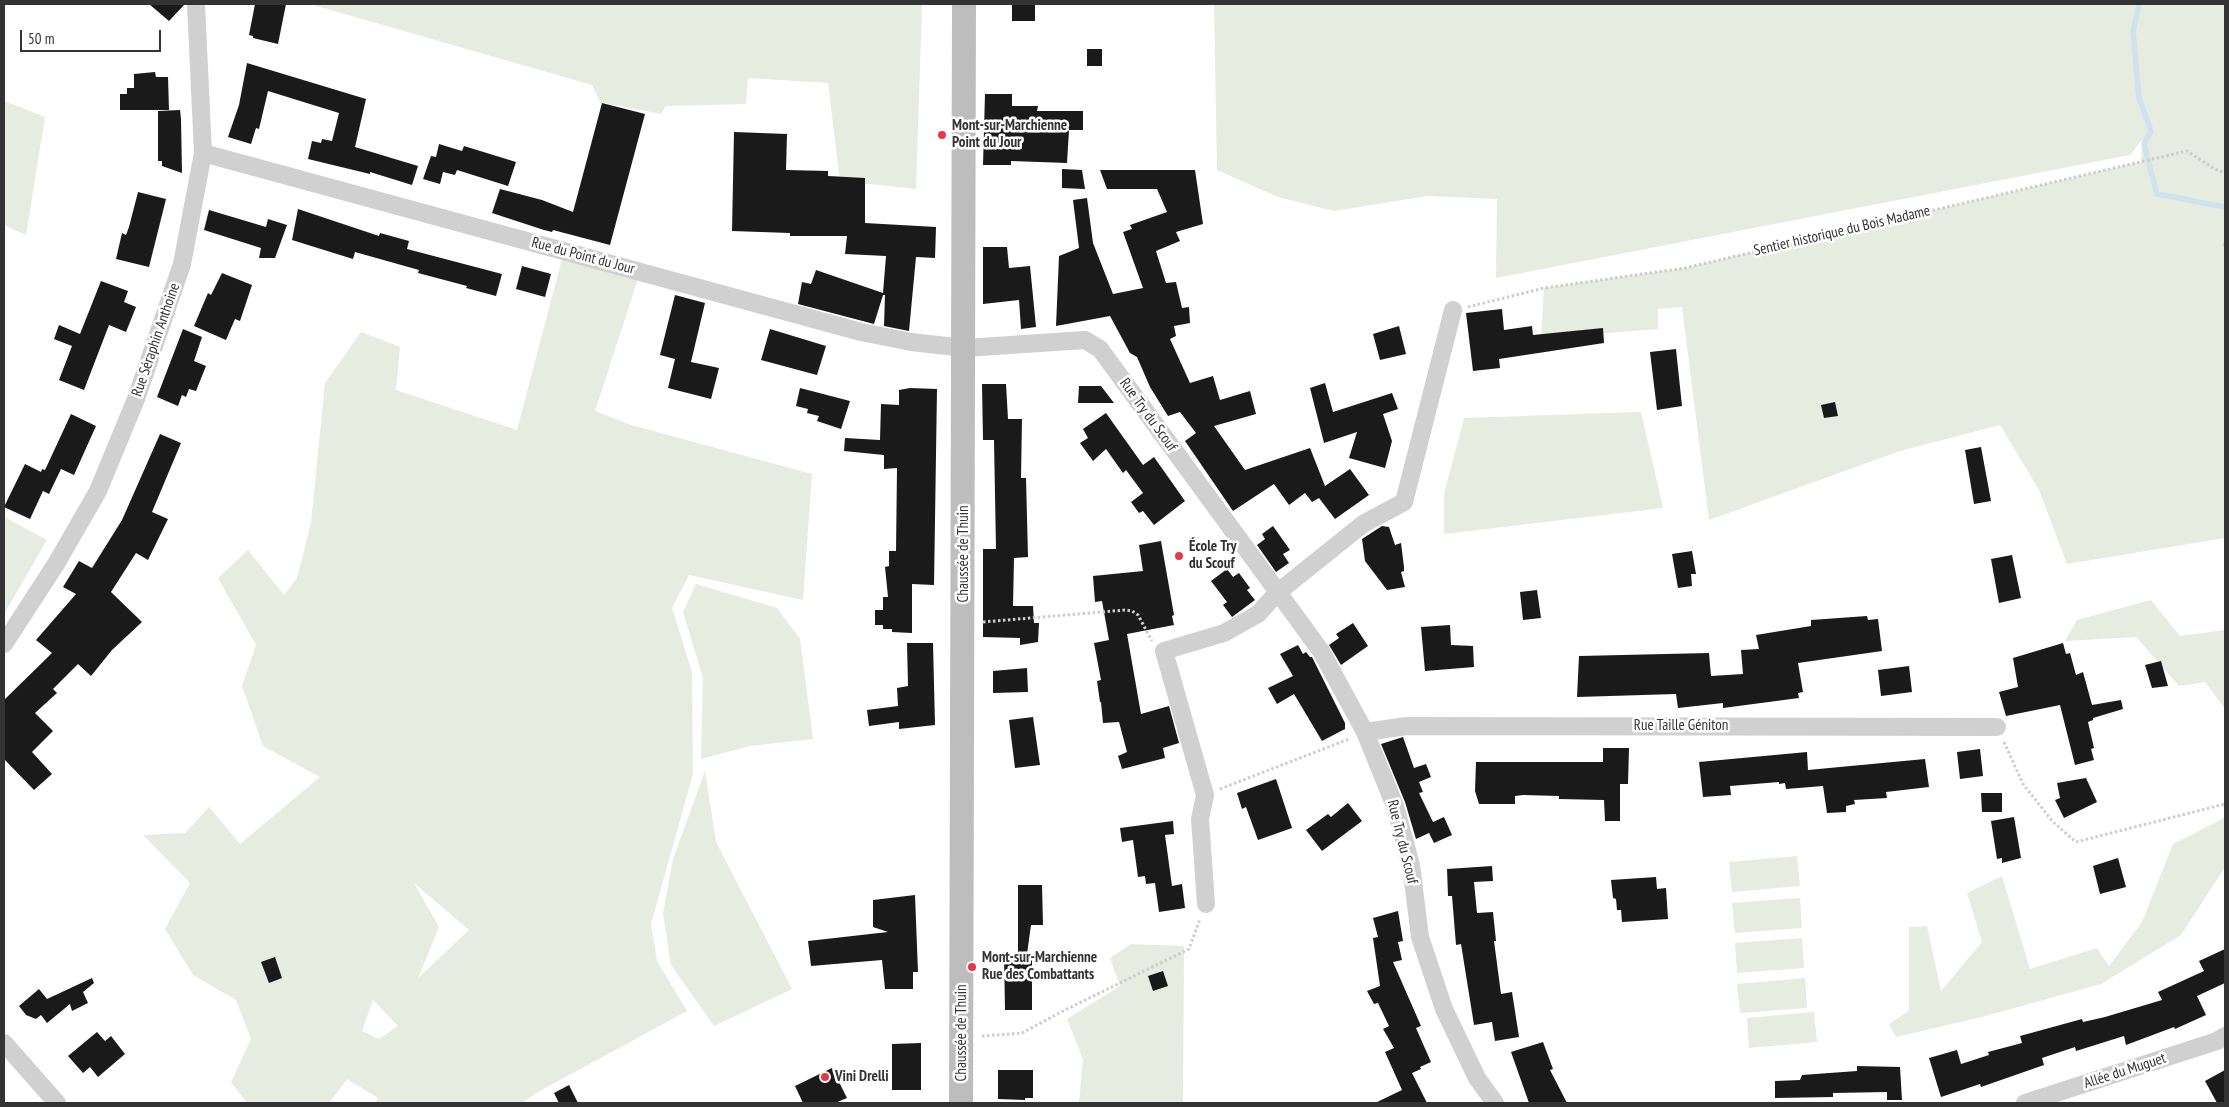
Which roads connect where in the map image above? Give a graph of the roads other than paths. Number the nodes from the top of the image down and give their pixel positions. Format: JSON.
{"nodes":[{"id":1,"x":196,"y":4,"type":"edge"},
{"id":2,"x":964,"y":4,"type":"edge"},
{"id":3,"x":203,"y":153,"type":"junction"},
{"id":4,"x":1453,"y":310,"type":"road end"},
{"id":5,"x":964,"y":348,"type":"junction"},
{"id":6,"x":1277,"y":593,"type":"junction"},
{"id":7,"x":4,"y":644,"type":"edge"},
{"id":8,"x":1997,"y":727,"type":"road end"},
{"id":9,"x":1365,"y":732,"type":"junction"},
{"id":10,"x":1206,"y":904,"type":"road end"},
{"id":11,"x":2225,"y":1036,"type":"edge"},
{"id":12,"x":4,"y":1043,"type":"edge"},
{"id":13,"x":57,"y":1103,"type":"edge"},
{"id":14,"x":961,"y":1103,"type":"edge"},
{"id":15,"x":1495,"y":1103,"type":"edge"},
{"id":16,"x":2024,"y":1103,"type":"edge"}],
"edges":[{"from":1,"to":3,"type":"street","name":"Rue Séraphin Anthoine"},
{"from":2,"to":5,"type":"main road","name":"Chaussée de Thuin"},
{"from":3,"to":5,"type":"street","name":"Rue du Point du Jour"},
{"from":3,"to":7,"type":"street","name":"Rue Séraphin Anthoine"},
{"from":4,"to":6,"type":"street"},
{"from":5,"to":6,"type":"street","name":"Rue Try du Scouf"},
{"from":5,"to":14,"type":"main road","name":"Chaussée de Thuin"},
{"from":6,"to":9,"type":"street","name":"Rue Try du Scouf"},
{"from":6,"to":10,"type":"street"},
{"from":8,"to":9,"type":"street","name":"Rue Taille Géniton"},
{"from":9,"to":15,"type":"street","name":"Rue Try du Scouf"},
{"from":11,"to":16,"type":"street","name":"Allée du Muguet"},
{"from":12,"to":13,"type":"street"}]}
